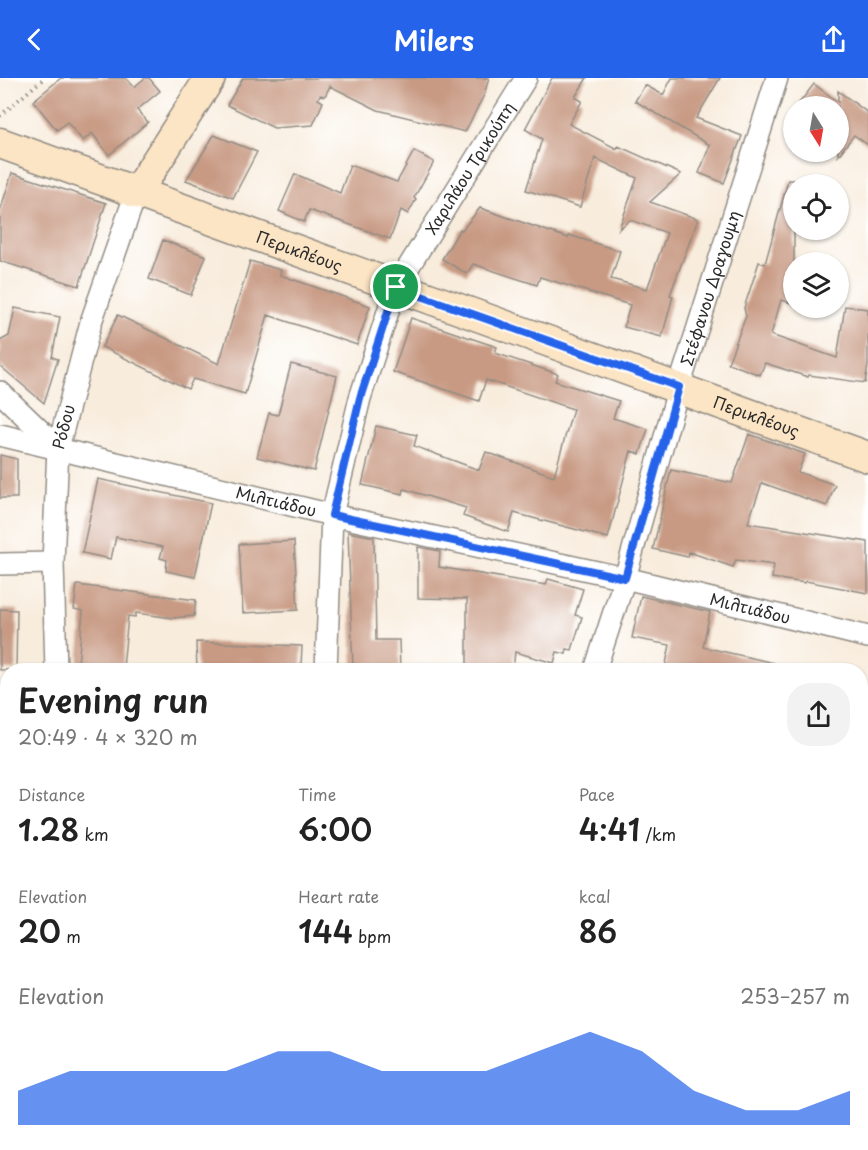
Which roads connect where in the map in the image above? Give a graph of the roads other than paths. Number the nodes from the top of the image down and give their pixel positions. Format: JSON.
{"nodes":[{"id":1,"x":526,"y":78,"type":"edge"},
{"id":2,"x":777,"y":78,"type":"edge"},
{"id":3,"x":203,"y":81,"type":"edge"},
{"id":4,"x":0,"y":144,"type":"edge"},
{"id":5,"x":136,"y":193,"type":"junction"},
{"id":6,"x":396,"y":287,"type":"junction"},
{"id":7,"x":679,"y":387,"type":"junction"},
{"id":8,"x":0,"y":392,"type":"edge"},
{"id":9,"x":0,"y":435,"type":"edge"},
{"id":10,"x":58,"y":448,"type":"junction"},
{"id":11,"x":868,"y":457,"type":"edge"},
{"id":12,"x":332,"y":515,"type":"junction"},
{"id":13,"x":53,"y":563,"type":"junction"},
{"id":14,"x":0,"y":564,"type":"edge"},
{"id":15,"x":625,"y":578,"type":"junction"},
{"id":16,"x":868,"y":637,"type":"edge"},
{"id":17,"x":56,"y":663,"type":"edge"},
{"id":18,"x":326,"y":663,"type":"edge"},
{"id":19,"x":597,"y":663,"type":"edge"}],
"edges":[{"from":1,"to":6,"type":"street","name":"Χαριλάου Τρικούπη"},
{"from":2,"to":7,"type":"street","name":"Στέφανου Δραγουμη"},
{"from":3,"to":5,"type":"main road"},
{"from":4,"to":5,"type":"main road","name":"Περικλέους"},
{"from":5,"to":6,"type":"main road","name":"Περικλέους"},
{"from":5,"to":10,"type":"street","name":"Ρόδου"},
{"from":6,"to":7,"type":"main road","name":"Περικλέους"},
{"from":6,"to":12,"type":"street","name":"Χαριλάου Τρικούπη"},
{"from":7,"to":11,"type":"main road","name":"Περικλέους"},
{"from":7,"to":15,"type":"street","name":"Στέφανου Δραγουμη"},
{"from":8,"to":10,"type":"street"},
{"from":9,"to":10,"type":"street","name":"Μιλτιάδου"},
{"from":10,"to":12,"type":"street","name":"Μιλτιάδου"},
{"from":10,"to":13,"type":"street","name":"Ρόδου"},
{"from":12,"to":15,"type":"street","name":"Μιλτιάδου"},
{"from":12,"to":18,"type":"street","name":"Χαριλάου Τρικούπη"},
{"from":13,"to":14,"type":"street"},
{"from":13,"to":17,"type":"street","name":"Ρόδου"},
{"from":15,"to":16,"type":"street","name":"Μιλτιάδου"},
{"from":15,"to":19,"type":"street","name":"Στέφανου Δραγουμη"}]}
